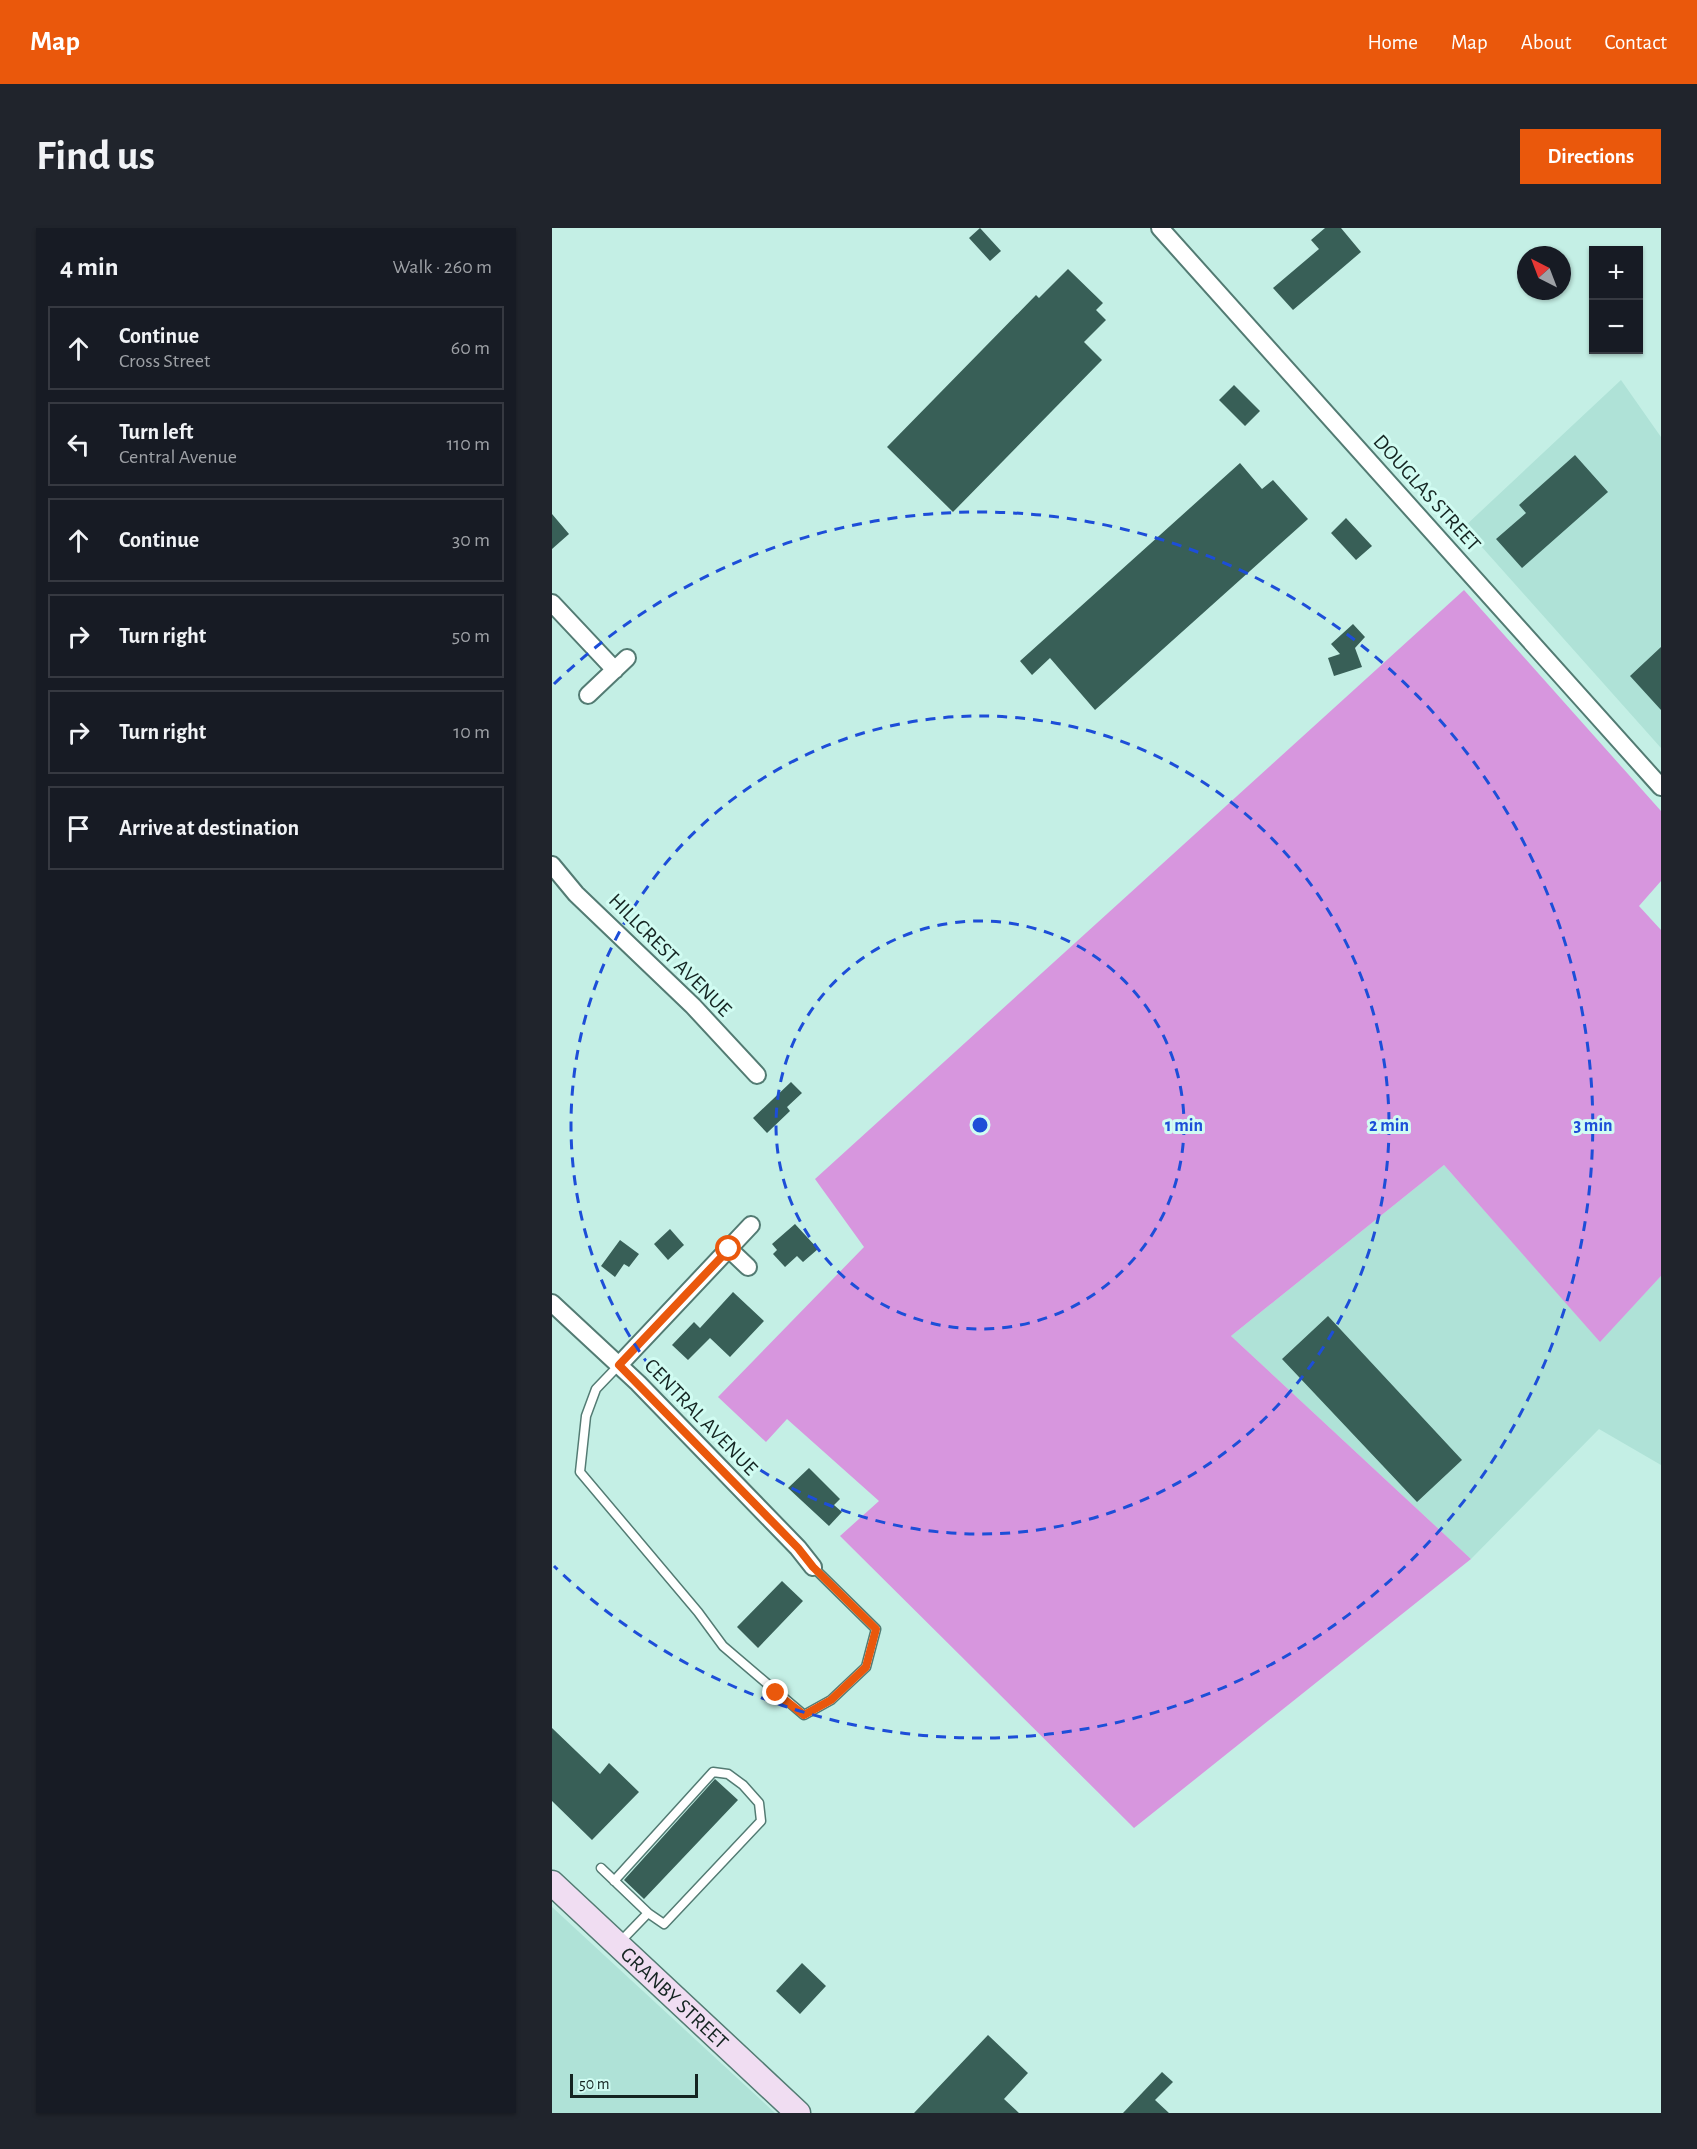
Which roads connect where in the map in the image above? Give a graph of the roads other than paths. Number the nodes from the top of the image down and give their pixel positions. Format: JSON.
{"nodes":[{"id":1,"x":1160,"y":228,"type":"edge"},
{"id":2,"x":552,"y":603,"type":"edge"},
{"id":3,"x":588,"y":695,"type":"dead end"},
{"id":4,"x":1661,"y":787,"type":"edge"},
{"id":5,"x":552,"y":865,"type":"edge"},
{"id":6,"x":758,"y":1075,"type":"dead end"},
{"id":7,"x":751,"y":1225,"type":"dead end"},
{"id":8,"x":729,"y":1249,"type":"junction"},
{"id":9,"x":748,"y":1267,"type":"dead end"},
{"id":10,"x":552,"y":1303,"type":"edge"},
{"id":11,"x":619,"y":1365,"type":"junction"},
{"id":12,"x":813,"y":1567,"type":"joint"},
{"id":13,"x":601,"y":1868,"type":"dead end"},
{"id":14,"x":614,"y":1881,"type":"junction"},
{"id":15,"x":552,"y":1883,"type":"edge"},
{"id":16,"x":648,"y":1913,"type":"junction"},
{"id":17,"x":617,"y":1944,"type":"junction"},
{"id":18,"x":798,"y":2113,"type":"edge"}],
"edges":[{"from":1,"to":4,"type":"street","name":"DOUGLAS STREET"},
{"from":2,"to":3,"type":"street"},
{"from":5,"to":6,"type":"street","name":"HILLCREST AVENUE"},
{"from":7,"to":8,"type":"street"},
{"from":8,"to":9,"type":"street"},
{"from":8,"to":11,"type":"street"},
{"from":10,"to":11,"type":"street","name":"CENTRAL AVENUE"},
{"from":11,"to":12,"type":"street","name":"CENTRAL AVENUE"},
{"from":11,"to":12,"type":"lane"},
{"from":13,"to":14,"type":"lane"},
{"from":14,"to":16,"type":"lane"},
{"from":14,"to":16,"type":"lane"},
{"from":15,"to":17,"type":"main road","name":"GRANBY STREET"},
{"from":16,"to":17,"type":"lane"},
{"from":17,"to":18,"type":"main road","name":"GRANBY STREET"}]}
